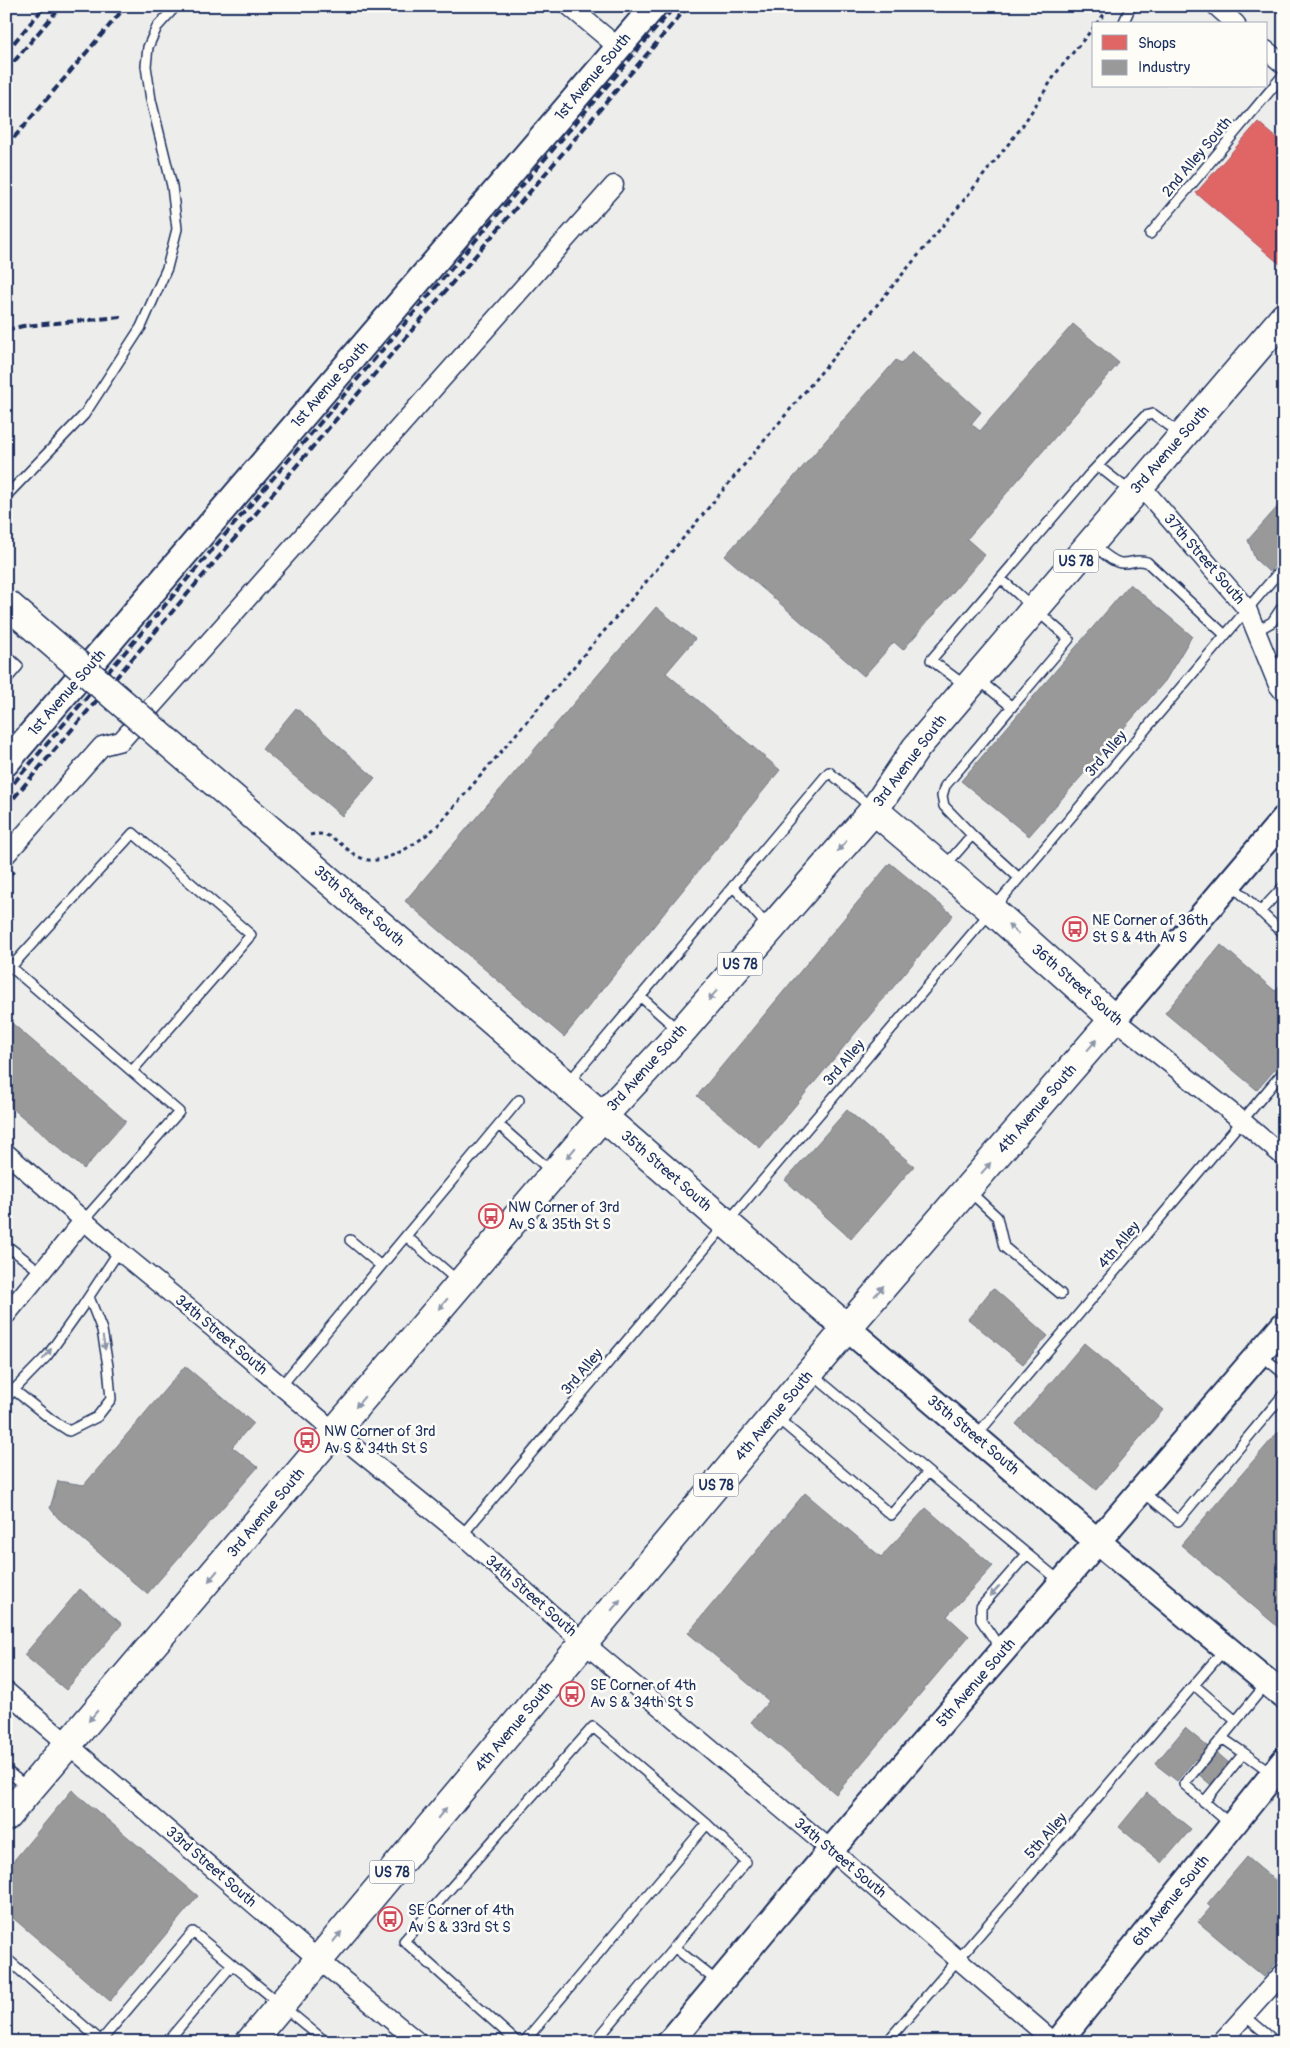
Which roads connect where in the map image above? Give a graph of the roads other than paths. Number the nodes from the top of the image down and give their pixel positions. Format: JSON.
{"nodes":[{"id":1,"x":176,"y":6,"type":"edge"},
{"id":2,"x":569,"y":6,"type":"edge"},
{"id":3,"x":654,"y":6,"type":"edge"},
{"id":4,"x":1131,"y":6,"type":"edge"},
{"id":5,"x":1216,"y":6,"type":"edge"},
{"id":6,"x":1124,"y":22,"type":"edge"},
{"id":7,"x":1234,"y":22,"type":"edge"},
{"id":8,"x":618,"y":48,"type":"junction"},
{"id":9,"x":1268,"y":52,"type":"edge"},
{"id":10,"x":1284,"y":65,"type":"edge"},
{"id":11,"x":1284,"y":74,"type":"edge"},
{"id":12,"x":614,"y":185,"type":"dead end"},
{"id":13,"x":1150,"y":234,"type":"dead end"},
{"id":14,"x":1284,"y":317,"type":"edge"},
{"id":15,"x":1183,"y":435,"type":"junction"},
{"id":16,"x":1098,"y":466,"type":"junction"},
{"id":17,"x":1137,"y":489,"type":"junction"},
{"id":18,"x":6,"y":496,"type":"edge"},
{"id":19,"x":1090,"y":543,"type":"junction"},
{"id":20,"x":1284,"y":566,"type":"edge"},
{"id":21,"x":1001,"y":579,"type":"junction"},
{"id":22,"x":6,"y":603,"type":"edge"},
{"id":23,"x":1284,"y":604,"type":"edge"},
{"id":24,"x":1035,"y":608,"type":"junction"},
{"id":25,"x":1247,"y":609,"type":"junction"},
{"id":26,"x":1256,"y":631,"type":"junction"},
{"id":27,"x":1225,"y":636,"type":"junction"},
{"id":28,"x":6,"y":656,"type":"edge"},
{"id":29,"x":1277,"y":664,"type":"edge"},
{"id":30,"x":82,"y":675,"type":"junction"},
{"id":31,"x":6,"y":680,"type":"edge"},
{"id":32,"x":972,"y":682,"type":"junction"},
{"id":33,"x":1284,"y":693,"type":"edge"},
{"id":34,"x":1012,"y":707,"type":"junction"},
{"id":35,"x":138,"y":721,"type":"junction"},
{"id":36,"x":6,"y":764,"type":"edge"},
{"id":37,"x":874,"y":810,"type":"junction"},
{"id":38,"x":1284,"y":818,"type":"edge"},
{"id":39,"x":972,"y":835,"type":"junction"},
{"id":40,"x":6,"y":855,"type":"edge"},
{"id":41,"x":943,"y":868,"type":"junction"},
{"id":42,"x":1019,"y":878,"type":"junction"},
{"id":43,"x":1230,"y":883,"type":"junction"},
{"id":44,"x":733,"y":886,"type":"junction"},
{"id":45,"x":1284,"y":886,"type":"edge"},
{"id":46,"x":992,"y":910,"type":"junction"},
{"id":47,"x":1260,"y":912,"type":"junction"},
{"id":48,"x":770,"y":929,"type":"junction"},
{"id":49,"x":1284,"y":934,"type":"edge"},
{"id":50,"x":641,"y":997,"type":"junction"},
{"id":51,"x":1114,"y":1019,"type":"junction"},
{"id":52,"x":681,"y":1032,"type":"junction"},
{"id":53,"x":132,"y":1070,"type":"junction"},
{"id":54,"x":1284,"y":1071,"type":"edge"},
{"id":55,"x":566,"y":1085,"type":"junction"},
{"id":56,"x":519,"y":1100,"type":"dead end"},
{"id":57,"x":603,"y":1116,"type":"junction"},
{"id":58,"x":1241,"y":1120,"type":"junction"},
{"id":59,"x":499,"y":1125,"type":"junction"},
{"id":60,"x":6,"y":1153,"type":"edge"},
{"id":61,"x":1284,"y":1157,"type":"edge"},
{"id":62,"x":554,"y":1174,"type":"junction"},
{"id":63,"x":967,"y":1189,"type":"junction"},
{"id":64,"x":84,"y":1220,"type":"junction"},
{"id":65,"x":726,"y":1224,"type":"junction"},
{"id":66,"x":406,"y":1236,"type":"junction"},
{"id":67,"x":350,"y":1240,"type":"dead end"},
{"id":68,"x":119,"y":1251,"type":"junction"},
{"id":69,"x":6,"y":1253,"type":"edge"},
{"id":70,"x":382,"y":1266,"type":"junction"},
{"id":71,"x":41,"y":1272,"type":"junction"},
{"id":72,"x":461,"y":1284,"type":"junction"},
{"id":73,"x":1061,"y":1294,"type":"dead end"},
{"id":74,"x":89,"y":1297,"type":"junction"},
{"id":75,"x":6,"y":1315,"type":"edge"},
{"id":76,"x":1284,"y":1325,"type":"edge"},
{"id":77,"x":847,"y":1328,"type":"junction"},
{"id":78,"x":1259,"y":1354,"type":"junction"},
{"id":79,"x":810,"y":1373,"type":"junction"},
{"id":80,"x":1284,"y":1374,"type":"edge"},
{"id":81,"x":281,"y":1386,"type":"junction"},
{"id":82,"x":14,"y":1390,"type":"junction"},
{"id":83,"x":1284,"y":1394,"type":"edge"},
{"id":84,"x":6,"y":1398,"type":"edge"},
{"id":85,"x":774,"y":1415,"type":"junction"},
{"id":86,"x":335,"y":1432,"type":"junction"},
{"id":87,"x":975,"y":1437,"type":"junction"},
{"id":88,"x":928,"y":1472,"type":"junction"},
{"id":89,"x":1142,"y":1491,"type":"junction"},
{"id":90,"x":462,"y":1536,"type":"junction"},
{"id":91,"x":1098,"y":1542,"type":"junction"},
{"id":92,"x":1027,"y":1554,"type":"junction"},
{"id":93,"x":1062,"y":1584,"type":"junction"},
{"id":94,"x":584,"y":1643,"type":"junction"},
{"id":95,"x":1225,"y":1648,"type":"junction"},
{"id":96,"x":1003,"y":1652,"type":"junction"},
{"id":97,"x":1194,"y":1685,"type":"junction"},
{"id":98,"x":1276,"y":1689,"type":"edge"},
{"id":99,"x":6,"y":1691,"type":"edge"},
{"id":100,"x":1236,"y":1721,"type":"junction"},
{"id":101,"x":1222,"y":1738,"type":"junction"},
{"id":102,"x":69,"y":1745,"type":"junction"},
{"id":103,"x":1244,"y":1753,"type":"junction"},
{"id":104,"x":6,"y":1770,"type":"edge"},
{"id":105,"x":1280,"y":1772,"type":"edge"},
{"id":106,"x":30,"y":1790,"type":"junction"},
{"id":107,"x":1204,"y":1802,"type":"junction"},
{"id":108,"x":6,"y":1817,"type":"edge"},
{"id":109,"x":707,"y":1824,"type":"junction"},
{"id":110,"x":1232,"y":1826,"type":"junction"},
{"id":111,"x":831,"y":1850,"type":"junction"},
{"id":112,"x":674,"y":1947,"type":"junction"},
{"id":113,"x":6,"y":1958,"type":"edge"},
{"id":114,"x":958,"y":1959,"type":"junction"},
{"id":115,"x":319,"y":1960,"type":"junction"},
{"id":116,"x":232,"y":1965,"type":"junction"},
{"id":117,"x":1284,"y":1972,"type":"edge"},
{"id":118,"x":720,"y":1983,"type":"junction"},
{"id":119,"x":282,"y":2004,"type":"junction"},
{"id":120,"x":1246,"y":2016,"type":"junction"},
{"id":121,"x":101,"y":2041,"type":"edge"},
{"id":122,"x":167,"y":2042,"type":"edge"},
{"id":123,"x":250,"y":2042,"type":"edge"},
{"id":124,"x":326,"y":2042,"type":"edge"},
{"id":125,"x":418,"y":2042,"type":"edge"},
{"id":126,"x":517,"y":2042,"type":"edge"},
{"id":127,"x":524,"y":2042,"type":"edge"},
{"id":128,"x":595,"y":2042,"type":"edge"},
{"id":129,"x":670,"y":2042,"type":"edge"},
{"id":130,"x":887,"y":2042,"type":"edge"},
{"id":131,"x":1054,"y":2042,"type":"edge"},
{"id":132,"x":1058,"y":2042,"type":"edge"},
{"id":133,"x":1220,"y":2042,"type":"edge"},
{"id":134,"x":1276,"y":2042,"type":"edge"}],
"edges":[{"from":1,"to":18,"type":"lane"},
{"from":2,"to":8,"type":"street"},
{"from":3,"to":8,"type":"street","name":"1st Avenue South"},
{"from":4,"to":6,"type":"lane"},
{"from":5,"to":7,"type":"street"},
{"from":8,"to":30,"type":"street","name":"1st Avenue South"},
{"from":9,"to":10,"type":"street"},
{"from":11,"to":13,"type":"lane","name":"2nd Alley South"},
{"from":12,"to":35,"type":"street"},
{"from":14,"to":15,"type":"main road","name":"3rd Avenue South","number":"US 78"},
{"from":15,"to":16,"type":"lane"},
{"from":15,"to":17,"type":"main road","name":"3rd Avenue South","number":"US 78"},
{"from":16,"to":17,"type":"lane"},
{"from":16,"to":21,"type":"lane"},
{"from":17,"to":19,"type":"main road","name":"3rd Avenue South","number":"US 78"},
{"from":17,"to":25,"type":"street","name":"37th Street South"},
{"from":19,"to":24,"type":"main road","name":"3rd Avenue South","number":"US 78"},
{"from":19,"to":27,"type":"lane"},
{"from":20,"to":25,"type":"lane","name":"3rd Alley"},
{"from":21,"to":24,"type":"lane"},
{"from":21,"to":32,"type":"lane"},
{"from":22,"to":55,"type":"main road","name":"35th Street South","bridge":true},
{"from":23,"to":26,"type":"lane"},
{"from":24,"to":32,"type":"main road","name":"3rd Avenue South","number":"US 78"},
{"from":24,"to":34,"type":"lane"},
{"from":25,"to":26,"type":"street","name":"37th Street South"},
{"from":25,"to":27,"type":"lane","name":"3rd Alley"},
{"from":26,"to":29,"type":"street","name":"37th Street South"},
{"from":27,"to":42,"type":"lane","name":"3rd Alley"},
{"from":28,"to":31,"type":"lane"},
{"from":29,"to":33,"type":"street","name":"37th Street South"},
{"from":30,"to":35,"type":"lane"},
{"from":30,"to":36,"type":"street","name":"1st Avenue South"},
{"from":32,"to":34,"type":"lane"},
{"from":32,"to":37,"type":"main road","name":"3rd Avenue South","number":"US 78"},
{"from":34,"to":39,"type":"lane"},
{"from":35,"to":40,"type":"street"},
{"from":37,"to":41,"type":"main road","name":"36th Street South"},
{"from":37,"to":44,"type":"lane"},
{"from":37,"to":48,"type":"main road","name":"3rd Avenue South","number":"US 78","one_way":true},
{"from":38,"to":43,"type":"street","name":"4th Avenue South"},
{"from":39,"to":41,"type":"lane"},
{"from":39,"to":42,"type":"lane"},
{"from":41,"to":46,"type":"main road","name":"36th Street South"},
{"from":42,"to":46,"type":"lane","name":"3rd Alley"},
{"from":43,"to":47,"type":"lane"},
{"from":43,"to":51,"type":"street","name":"4th Avenue South"},
{"from":44,"to":48,"type":"lane"},
{"from":44,"to":50,"type":"lane"},
{"from":45,"to":47,"type":"lane"},
{"from":51,"to":46,"type":"main road","name":"36th Street South","one_way":true},
{"from":46,"to":65,"type":"lane","name":"3rd Alley"},
{"from":47,"to":49,"type":"lane"},
{"from":48,"to":52,"type":"main road","name":"3rd Avenue South","number":"US 78","one_way":true},
{"from":50,"to":52,"type":"lane"},
{"from":50,"to":55,"type":"lane"},
{"from":51,"to":58,"type":"street","name":"36th Street South"},
{"from":63,"to":51,"type":"main road","name":"4th Avenue South","number":"US 78","one_way":true},
{"from":52,"to":57,"type":"main road","name":"3rd Avenue South","number":"US 78"},
{"from":53,"to":53,"type":"lane"},
{"from":53,"to":64,"type":"lane"},
{"from":54,"to":58,"type":"lane","name":"4th Alley"},
{"from":55,"to":57,"type":"main road","name":"35th Street South"},
{"from":56,"to":59,"type":"lane"},
{"from":57,"to":62,"type":"main road","name":"3rd Avenue South","number":"US 78","one_way":true},
{"from":57,"to":65,"type":"main road","name":"35th Street South"},
{"from":58,"to":61,"type":"street","name":"36th Street South"},
{"from":58,"to":87,"type":"lane","name":"4th Alley"},
{"from":59,"to":62,"type":"lane"},
{"from":59,"to":66,"type":"lane"},
{"from":60,"to":64,"type":"street","name":"34th Street South"},
{"from":62,"to":72,"type":"main road","name":"3rd Avenue South","number":"US 78"},
{"from":63,"to":73,"type":"lane"},
{"from":77,"to":63,"type":"main road","name":"4th Avenue South","number":"US 78","one_way":true},
{"from":64,"to":68,"type":"street","name":"34th Street South"},
{"from":64,"to":71,"type":"street"},
{"from":65,"to":77,"type":"main road","name":"35th Street South"},
{"from":65,"to":90,"type":"lane","name":"3rd Alley"},
{"from":66,"to":70,"type":"lane"},
{"from":66,"to":72,"type":"lane"},
{"from":67,"to":70,"type":"lane"},
{"from":68,"to":74,"type":"lane"},
{"from":68,"to":81,"type":"street","name":"34th Street South"},
{"from":69,"to":71,"type":"lane"},
{"from":70,"to":81,"type":"lane"},
{"from":71,"to":75,"type":"street"},
{"from":72,"to":86,"type":"main road","name":"3rd Avenue South","number":"US 78","one_way":true},
{"from":82,"to":74,"type":"lane","one_way":true},
{"from":74,"to":82,"type":"lane","one_way":true},
{"from":76,"to":78,"type":"street","name":"5th Avenue South"},
{"from":77,"to":79,"type":"main road","name":"4th Avenue South","number":"US 78"},
{"from":77,"to":87,"type":"street","name":"35th Street South"},
{"from":78,"to":80,"type":"lane"},
{"from":78,"to":89,"type":"street","name":"5th Avenue South"},
{"from":79,"to":85,"type":"main road","name":"4th Avenue South","number":"US 78"},
{"from":79,"to":88,"type":"lane"},
{"from":81,"to":86,"type":"street","name":"34th Street South"},
{"from":82,"to":84,"type":"lane"},
{"from":83,"to":89,"type":"lane"},
{"from":85,"to":88,"type":"lane"},
{"from":94,"to":85,"type":"main road","name":"4th Avenue South","number":"US 78","one_way":true},
{"from":86,"to":90,"type":"street","name":"34th Street South"},
{"from":86,"to":102,"type":"main road","name":"3rd Avenue South","number":"US 78","one_way":true},
{"from":87,"to":91,"type":"street","name":"35th Street South"},
{"from":88,"to":92,"type":"lane"},
{"from":89,"to":91,"type":"street","name":"5th Avenue South"},
{"from":90,"to":94,"type":"street","name":"34th Street South"},
{"from":91,"to":93,"type":"street","name":"5th Avenue South"},
{"from":91,"to":95,"type":"street","name":"35th Street South"},
{"from":92,"to":93,"type":"lane"},
{"from":92,"to":96,"type":"lane","one_way":true},
{"from":93,"to":96,"type":"street","name":"5th Avenue South"},
{"from":94,"to":111,"type":"street","name":"34th Street South"},
{"from":115,"to":94,"type":"main road","name":"4th Avenue South","number":"US 78","one_way":true},
{"from":95,"to":97,"type":"lane","name":"5th Alley"},
{"from":95,"to":98,"type":"street","name":"35th Street South"},
{"from":96,"to":111,"type":"street","name":"5th Avenue South"},
{"from":97,"to":100,"type":"lane"},
{"from":97,"to":114,"type":"lane","name":"5th Alley"},
{"from":98,"to":100,"type":"lane"},
{"from":99,"to":102,"type":"street","name":"33rd Street South"},
{"from":100,"to":101,"type":"lane"},
{"from":101,"to":103,"type":"lane"},
{"from":101,"to":107,"type":"lane"},
{"from":102,"to":106,"type":"main road","name":"3rd Avenue South","number":"US 78"},
{"from":102,"to":115,"type":"street","name":"33rd Street South"},
{"from":103,"to":105,"type":"lane"},
{"from":103,"to":107,"type":"lane"},
{"from":104,"to":106,"type":"lane"},
{"from":105,"to":110,"type":"street","name":"6th Avenue South"},
{"from":106,"to":108,"type":"main road","name":"3rd Avenue South","number":"US 78"},
{"from":107,"to":110,"type":"lane"},
{"from":109,"to":112,"type":"lane"},
{"from":109,"to":126,"type":"lane"},
{"from":109,"to":127,"type":"lane"},
{"from":110,"to":132,"type":"street","name":"6th Avenue South"},
{"from":111,"to":114,"type":"street","name":"34th Street South"},
{"from":111,"to":118,"type":"street","name":"5th Avenue South"},
{"from":112,"to":118,"type":"lane"},
{"from":112,"to":128,"type":"lane"},
{"from":113,"to":121,"type":"lane"},
{"from":114,"to":130,"type":"lane","name":"5th Alley"},
{"from":114,"to":131,"type":"street","name":"34th Street South"},
{"from":115,"to":119,"type":"main road","name":"4th Avenue South","number":"US 78"},
{"from":115,"to":125,"type":"street","name":"33rd Street South"},
{"from":116,"to":119,"type":"lane"},
{"from":116,"to":121,"type":"lane"},
{"from":116,"to":122,"type":"lane"},
{"from":117,"to":120,"type":"street"},
{"from":118,"to":129,"type":"street","name":"5th Avenue South"},
{"from":119,"to":123,"type":"main road","name":"4th Avenue South","number":"US 78"},
{"from":119,"to":124,"type":"lane"},
{"from":120,"to":133,"type":"street"},
{"from":120,"to":134,"type":"lane"}]}
